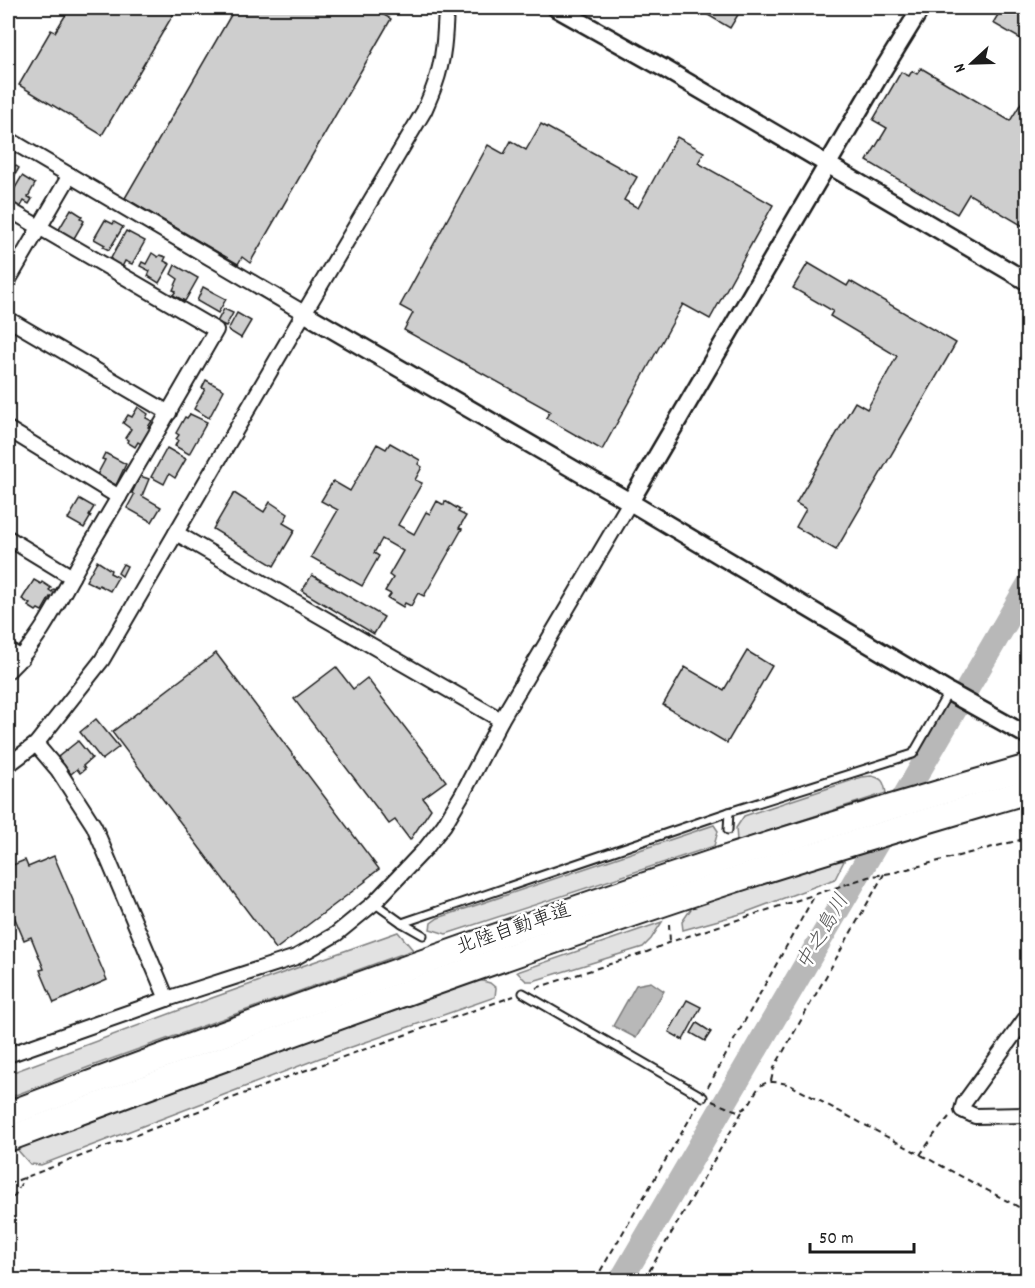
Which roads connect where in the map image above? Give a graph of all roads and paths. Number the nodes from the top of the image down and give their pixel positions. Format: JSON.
{"nodes":[{"id":1,"x":446,"y":8,"type":"edge"},
{"id":2,"x":556,"y":8,"type":"edge"},
{"id":3,"x":921,"y":8,"type":"edge"},
{"id":4,"x":8,"y":138,"type":"edge"},
{"id":5,"x":827,"y":165,"type":"junction"},
{"id":6,"x":70,"y":175,"type":"junction"},
{"id":7,"x":8,"y":209,"type":"edge"},
{"id":8,"x":39,"y":227,"type":"junction"},
{"id":9,"x":8,"y":281,"type":"edge"},
{"id":10,"x":1028,"y":282,"type":"edge"},
{"id":11,"x":304,"y":313,"type":"junction"},
{"id":12,"x":8,"y":319,"type":"edge"},
{"id":13,"x":168,"y":413,"type":"junction"},
{"id":14,"x":8,"y":429,"type":"edge"},
{"id":15,"x":119,"y":497,"type":"junction"},
{"id":16,"x":630,"y":502,"type":"junction"},
{"id":17,"x":176,"y":533,"type":"junction"},
{"id":18,"x":8,"y":538,"type":"edge"},
{"id":19,"x":72,"y":577,"type":"junction"},
{"id":20,"x":8,"y":650,"type":"edge"},
{"id":21,"x":22,"y":658,"type":"junction"},
{"id":22,"x":8,"y":671,"type":"edge"},
{"id":23,"x":949,"y":692,"type":"junction"},
{"id":24,"x":501,"y":720,"type":"junction"},
{"id":25,"x":1025,"y":730,"type":"edge"},
{"id":26,"x":36,"y":744,"type":"junction"},
{"id":27,"x":8,"y":765,"type":"edge"},
{"id":28,"x":1028,"y":767,"type":"edge"},
{"id":29,"x":1028,"y":792,"type":"edge"},
{"id":30,"x":1028,"y":799,"type":"edge"},
{"id":31,"x":729,"y":812,"type":"junction"},
{"id":32,"x":909,"y":826,"type":"junction"},
{"id":33,"x":728,"y":830,"type":"dead end"},
{"id":34,"x":1028,"y":838,"type":"edge"},
{"id":35,"x":884,"y":874,"type":"junction"},
{"id":36,"x":375,"y":903,"type":"junction"},
{"id":37,"x":402,"y":923,"type":"junction"},
{"id":38,"x":669,"y":924,"type":"dead end"},
{"id":39,"x":423,"y":935,"type":"dead end"},
{"id":40,"x":670,"y":942,"type":"junction"},
{"id":41,"x":523,"y":993,"type":"junction"},
{"id":42,"x":167,"y":999,"type":"junction"},
{"id":43,"x":1028,"y":1015,"type":"edge"},
{"id":44,"x":8,"y":1056,"type":"edge"},
{"id":45,"x":771,"y":1081,"type":"junction"},
{"id":46,"x":703,"y":1097,"type":"dead end"},
{"id":47,"x":717,"y":1104,"type":"dead end"},
{"id":48,"x":743,"y":1110,"type":"junction"},
{"id":49,"x":962,"y":1110,"type":"junction"},
{"id":50,"x":8,"y":1114,"type":"edge"},
{"id":51,"x":1028,"y":1115,"type":"edge"},
{"id":52,"x":8,"y":1139,"type":"edge"},
{"id":53,"x":920,"y":1155,"type":"junction"},
{"id":54,"x":25,"y":1177,"type":"junction"},
{"id":55,"x":8,"y":1184,"type":"edge"},
{"id":56,"x":8,"y":1207,"type":"edge"},
{"id":57,"x":1028,"y":1212,"type":"edge"},
{"id":58,"x":644,"y":1281,"type":"edge"}],
"edges":[{"from":1,"to":11,"type":"street"},
{"from":2,"to":5,"type":"street"},
{"from":3,"to":5,"type":"street"},
{"from":4,"to":6,"type":"street"},
{"from":5,"to":10,"type":"street"},
{"from":5,"to":16,"type":"street"},
{"from":6,"to":8,"type":"street"},
{"from":6,"to":11,"type":"street"},
{"from":7,"to":8,"type":"street"},
{"from":8,"to":9,"type":"street"},
{"from":8,"to":13,"type":"street"},
{"from":11,"to":16,"type":"street"},
{"from":11,"to":17,"type":"street"},
{"from":12,"to":13,"type":"street"},
{"from":13,"to":15,"type":"street"},
{"from":14,"to":15,"type":"street"},
{"from":15,"to":19,"type":"street"},
{"from":16,"to":23,"type":"street"},
{"from":16,"to":24,"type":"street"},
{"from":17,"to":24,"type":"street"},
{"from":17,"to":26,"type":"street"},
{"from":18,"to":19,"type":"street"},
{"from":19,"to":21,"type":"street"},
{"from":20,"to":21,"type":"street"},
{"from":21,"to":22,"type":"street"},
{"from":23,"to":25,"type":"street"},
{"from":23,"to":31,"type":"lane"},
{"from":24,"to":36,"type":"street"},
{"from":26,"to":27,"type":"street"},
{"from":26,"to":42,"type":"street"},
{"from":28,"to":50,"type":"highway","name":"北陸自動車道"},
{"from":29,"to":32,"type":"highway"},
{"from":30,"to":32,"type":"highway"},
{"from":31,"to":33,"type":"lane"},
{"from":31,"to":37,"type":"lane"},
{"from":32,"to":52,"type":"highway","name":"北陸自動車道"},
{"from":34,"to":35,"type":"path"},
{"from":35,"to":40,"type":"path"},
{"from":35,"to":45,"type":"path"},
{"from":36,"to":37,"type":"lane"},
{"from":36,"to":42,"type":"street"},
{"from":37,"to":39,"type":"lane"},
{"from":38,"to":40,"type":"path"},
{"from":40,"to":41,"type":"path"},
{"from":41,"to":46,"type":"lane"},
{"from":41,"to":54,"type":"path"},
{"from":42,"to":44,"type":"street"},
{"from":43,"to":49,"type":"street"},
{"from":45,"to":48,"type":"path"},
{"from":45,"to":53,"type":"path"},
{"from":47,"to":48,"type":"path"},
{"from":48,"to":58,"type":"path"},
{"from":49,"to":51,"type":"street"},
{"from":49,"to":53,"type":"path"},
{"from":53,"to":57,"type":"path"},
{"from":54,"to":55,"type":"path"},
{"from":54,"to":56,"type":"path"}]}
